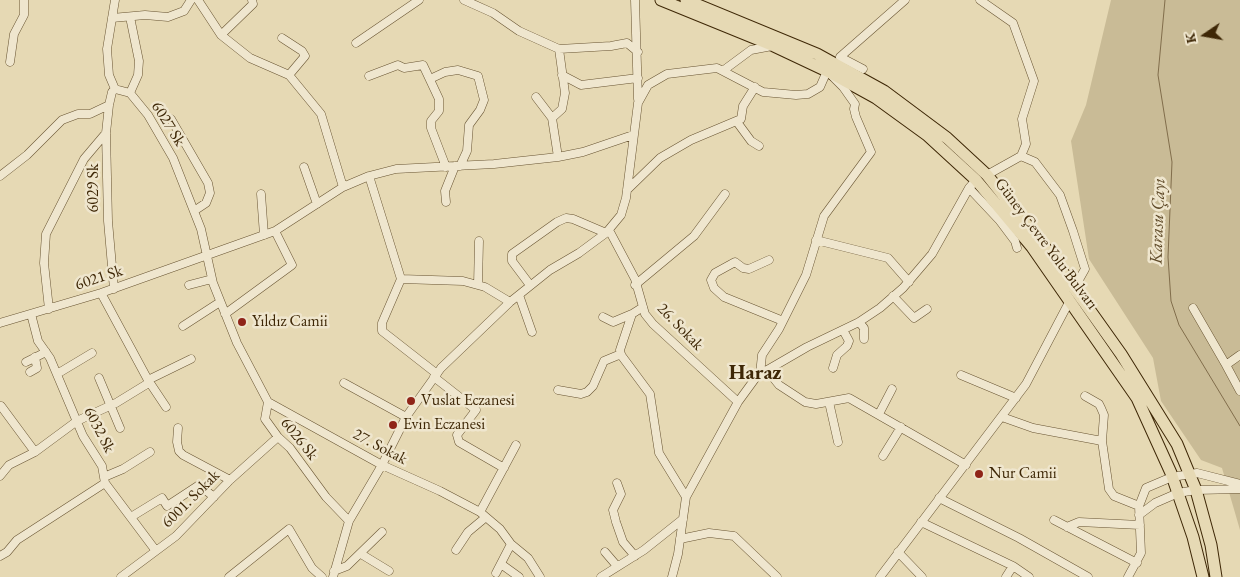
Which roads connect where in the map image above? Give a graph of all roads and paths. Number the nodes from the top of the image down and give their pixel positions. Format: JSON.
{"nodes":[{"id":1,"x":24,"y":0,"type":"edge"},
{"id":2,"x":115,"y":0,"type":"edge"},
{"id":3,"x":191,"y":0,"type":"edge"},
{"id":4,"x":198,"y":0,"type":"edge"},
{"id":5,"x":252,"y":0,"type":"edge"},
{"id":6,"x":419,"y":0,"type":"edge"},
{"id":7,"x":635,"y":0,"type":"edge"},
{"id":8,"x":662,"y":0,"type":"edge"},
{"id":9,"x":686,"y":0,"type":"edge"},
{"id":10,"x":905,"y":0,"type":"edge"},
{"id":11,"x":980,"y":0,"type":"edge"},
{"id":12,"x":467,"y":1,"type":"edge"},
{"id":13,"x":130,"y":16,"type":"junction"},
{"id":14,"x":112,"y":18,"type":"junction"},
{"id":15,"x":221,"y":35,"type":"junction"},
{"id":16,"x":282,"y":38,"type":"dead end"},
{"id":17,"x":356,"y":43,"type":"dead end"},
{"id":18,"x":774,"y":46,"type":"junction"},
{"id":19,"x":559,"y":49,"type":"junction"},
{"id":20,"x":638,"y":52,"type":"junction"},
{"id":21,"x":10,"y":62,"type":"dead end"},
{"id":22,"x":863,"y":69,"type":"dead end"},
{"id":23,"x":724,"y":70,"type":"junction"},
{"id":24,"x":827,"y":71,"type":"junction"},
{"id":25,"x":289,"y":75,"type":"junction"},
{"id":26,"x":562,"y":75,"type":"junction"},
{"id":27,"x":369,"y":76,"type":"dead end"},
{"id":28,"x":638,"y":78,"type":"junction"},
{"id":29,"x":430,"y":79,"type":"junction"},
{"id":30,"x":755,"y":87,"type":"junction"},
{"id":31,"x":115,"y":89,"type":"junction"},
{"id":32,"x":130,"y":93,"type":"junction"},
{"id":33,"x":536,"y":97,"type":"dead end"},
{"id":34,"x":638,"y":103,"type":"junction"},
{"id":35,"x":109,"y":105,"type":"junction"},
{"id":36,"x":552,"y":118,"type":"junction"},
{"id":37,"x":172,"y":119,"type":"dead end"},
{"id":38,"x":737,"y":122,"type":"junction"},
{"id":39,"x":106,"y":133,"type":"junction"},
{"id":40,"x":633,"y":135,"type":"junction"},
{"id":41,"x":760,"y":146,"type":"dead end"},
{"id":42,"x":1021,"y":156,"type":"junction"},
{"id":43,"x":558,"y":157,"type":"junction"},
{"id":44,"x":446,"y":166,"type":"junction"},
{"id":45,"x":457,"y":166,"type":"junction"},
{"id":46,"x":304,"y":167,"type":"dead end"},
{"id":47,"x":987,"y":175,"type":"junction"},
{"id":48,"x":0,"y":176,"type":"edge"},
{"id":49,"x":369,"y":176,"type":"junction"},
{"id":50,"x":973,"y":184,"type":"junction"},
{"id":51,"x":343,"y":187,"type":"junction"},
{"id":52,"x":627,"y":190,"type":"junction"},
{"id":53,"x":261,"y":194,"type":"dead end"},
{"id":54,"x":725,"y":194,"type":"dead end"},
{"id":55,"x":446,"y":202,"type":"dead end"},
{"id":56,"x":317,"y":204,"type":"junction"},
{"id":57,"x":194,"y":211,"type":"junction"},
{"id":58,"x":275,"y":231,"type":"junction"},
{"id":59,"x":608,"y":232,"type":"junction"},
{"id":60,"x":264,"y":235,"type":"junction"},
{"id":61,"x":816,"y":240,"type":"junction"},
{"id":62,"x":479,"y":241,"type":"dead end"},
{"id":63,"x":1017,"y":248,"type":"dead end"},
{"id":64,"x":205,"y":255,"type":"junction"},
{"id":65,"x":770,"y":260,"type":"dead end"},
{"id":66,"x":212,"y":279,"type":"junction"},
{"id":67,"x":401,"y":279,"type":"junction"},
{"id":68,"x":909,"y":282,"type":"junction"},
{"id":69,"x":188,"y":285,"type":"dead end"},
{"id":70,"x":478,"y":285,"type":"junction"},
{"id":71,"x":635,"y":285,"type":"junction"},
{"id":72,"x":1076,"y":285,"type":"dead end"},
{"id":73,"x":530,"y":286,"type":"junction"},
{"id":74,"x":114,"y":289,"type":"junction"},
{"id":75,"x":100,"y":293,"type":"junction"},
{"id":76,"x":519,"y":295,"type":"junction"},
{"id":77,"x":893,"y":296,"type":"junction"},
{"id":78,"x":220,"y":302,"type":"junction"},
{"id":79,"x":510,"y":302,"type":"junction"},
{"id":80,"x":1067,"y":306,"type":"dead end"},
{"id":81,"x":643,"y":307,"type":"junction"},
{"id":82,"x":1193,"y":308,"type":"dead end"},
{"id":83,"x":49,"y":309,"type":"junction"},
{"id":84,"x":926,"y":309,"type":"dead end"},
{"id":85,"x":31,"y":314,"type":"junction"},
{"id":86,"x":225,"y":314,"type":"junction"},
{"id":87,"x":632,"y":314,"type":"junction"},
{"id":88,"x":604,"y":317,"type":"dead end"},
{"id":89,"x":782,"y":321,"type":"junction"},
{"id":90,"x":859,"y":322,"type":"junction"},
{"id":91,"x":0,"y":323,"type":"edge"},
{"id":92,"x":183,"y":326,"type":"dead end"},
{"id":93,"x":843,"y":330,"type":"junction"},
{"id":94,"x":532,"y":332,"type":"dead end"},
{"id":95,"x":864,"y":338,"type":"dead end"},
{"id":96,"x":46,"y":352,"type":"junction"},
{"id":97,"x":92,"y":353,"type":"dead end"},
{"id":98,"x":621,"y":354,"type":"junction"},
{"id":99,"x":1240,"y":355,"type":"edge"},
{"id":100,"x":35,"y":357,"type":"junction"},
{"id":101,"x":191,"y":360,"type":"dead end"},
{"id":102,"x":26,"y":362,"type":"dead end"},
{"id":103,"x":1226,"y":366,"type":"junction"},
{"id":104,"x":833,"y":368,"type":"dead end"},
{"id":105,"x":30,"y":372,"type":"dead end"},
{"id":106,"x":763,"y":372,"type":"junction"},
{"id":107,"x":57,"y":374,"type":"junction"},
{"id":108,"x":960,"y":374,"type":"dead end"},
{"id":109,"x":435,"y":376,"type":"junction"},
{"id":110,"x":99,"y":378,"type":"dead end"},
{"id":111,"x":148,"y":382,"type":"junction"},
{"id":112,"x":344,"y":383,"type":"dead end"},
{"id":113,"x":892,"y":389,"type":"dead end"},
{"id":114,"x":558,"y":390,"type":"dead end"},
{"id":115,"x":1240,"y":391,"type":"edge"},
{"id":116,"x":1084,"y":396,"type":"dead end"},
{"id":117,"x":1016,"y":398,"type":"junction"},
{"id":118,"x":268,"y":402,"type":"junction"},
{"id":119,"x":738,"y":402,"type":"junction"},
{"id":120,"x":829,"y":402,"type":"junction"},
{"id":121,"x":111,"y":405,"type":"junction"},
{"id":122,"x":1,"y":406,"type":"dead end"},
{"id":123,"x":166,"y":407,"type":"dead end"},
{"id":124,"x":880,"y":414,"type":"junction"},
{"id":125,"x":406,"y":417,"type":"junction"},
{"id":126,"x":1002,"y":417,"type":"junction"},
{"id":127,"x":77,"y":421,"type":"junction"},
{"id":128,"x":901,"y":427,"type":"junction"},
{"id":129,"x":120,"y":428,"type":"dead end"},
{"id":130,"x":178,"y":428,"type":"dead end"},
{"id":131,"x":278,"y":437,"type":"junction"},
{"id":132,"x":1102,"y":441,"type":"junction"},
{"id":133,"x":838,"y":442,"type":"dead end"},
{"id":134,"x":516,"y":445,"type":"dead end"},
{"id":135,"x":35,"y":452,"type":"junction"},
{"id":136,"x":150,"y":452,"type":"dead end"},
{"id":137,"x":883,"y":456,"type":"dead end"},
{"id":138,"x":382,"y":465,"type":"junction"},
{"id":139,"x":966,"y":465,"type":"junction"},
{"id":140,"x":504,"y":468,"type":"junction"},
{"id":141,"x":1190,"y":473,"type":"junction"},
{"id":142,"x":0,"y":476,"type":"edge"},
{"id":143,"x":1172,"y":477,"type":"junction"},
{"id":144,"x":105,"y":480,"type":"junction"},
{"id":145,"x":230,"y":480,"type":"junction"},
{"id":146,"x":617,"y":483,"type":"dead end"},
{"id":147,"x":1240,"y":484,"type":"edge"},
{"id":148,"x":1240,"y":489,"type":"edge"},
{"id":149,"x":1196,"y":490,"type":"junction"},
{"id":150,"x":1178,"y":493,"type":"junction"},
{"id":151,"x":214,"y":497,"type":"junction"},
{"id":152,"x":686,"y":497,"type":"junction"},
{"id":153,"x":940,"y":498,"type":"junction"},
{"id":154,"x":1139,"y":511,"type":"junction"},
{"id":155,"x":483,"y":515,"type":"junction"},
{"id":156,"x":131,"y":517,"type":"junction"},
{"id":157,"x":683,"y":519,"type":"junction"},
{"id":158,"x":1054,"y":520,"type":"dead end"},
{"id":159,"x":349,"y":521,"type":"junction"},
{"id":160,"x":921,"y":522,"type":"junction"},
{"id":161,"x":1140,"y":525,"type":"junction"},
{"id":162,"x":1067,"y":527,"type":"junction"},
{"id":163,"x":382,"y":532,"type":"dead end"},
{"id":164,"x":680,"y":539,"type":"junction"},
{"id":165,"x":511,"y":544,"type":"junction"},
{"id":166,"x":456,"y":550,"type":"dead end"},
{"id":167,"x":156,"y":551,"type":"junction"},
{"id":168,"x":605,"y":552,"type":"dead end"},
{"id":169,"x":898,"y":552,"type":"junction"},
{"id":170,"x":361,"y":554,"type":"junction"},
{"id":171,"x":0,"y":556,"type":"edge"},
{"id":172,"x":635,"y":556,"type":"junction"},
{"id":173,"x":1137,"y":562,"type":"junction"},
{"id":174,"x":501,"y":564,"type":"junction"},
{"id":175,"x":617,"y":566,"type":"junction"},
{"id":176,"x":1013,"y":566,"type":"junction"},
{"id":177,"x":389,"y":571,"type":"dead end"},
{"id":178,"x":496,"y":573,"type":"dead end"},
{"id":179,"x":333,"y":574,"type":"edge"},
{"id":180,"x":775,"y":576,"type":"edge"},
{"id":181,"x":121,"y":577,"type":"edge"},
{"id":182,"x":229,"y":577,"type":"edge"},
{"id":183,"x":322,"y":577,"type":"edge"},
{"id":184,"x":519,"y":577,"type":"edge"},
{"id":185,"x":540,"y":577,"type":"edge"},
{"id":186,"x":601,"y":577,"type":"edge"},
{"id":187,"x":672,"y":577,"type":"edge"},
{"id":188,"x":880,"y":577,"type":"edge"},
{"id":189,"x":922,"y":577,"type":"edge"},
{"id":190,"x":1006,"y":577,"type":"edge"},
{"id":191,"x":1029,"y":577,"type":"edge"},
{"id":192,"x":1088,"y":577,"type":"edge"},
{"id":193,"x":1128,"y":577,"type":"edge"},
{"id":194,"x":1203,"y":577,"type":"edge"},
{"id":195,"x":1216,"y":577,"type":"edge"}],
"edges":[{"from":1,"to":21,"type":"street"},
{"from":2,"to":14,"type":"street"},
{"from":3,"to":13,"type":"street"},
{"from":4,"to":15,"type":"street"},
{"from":5,"to":15,"type":"street"},
{"from":6,"to":17,"type":"street"},
{"from":7,"to":20,"type":"street"},
{"from":8,"to":18,"type":"highway","name":"Güney Çevre Yolu Bulvarı"},
{"from":9,"to":47,"type":"highway","name":"Güney Çevre Yolu Bulvarı"},
{"from":10,"to":22,"type":"street"},
{"from":11,"to":42,"type":"street"},
{"from":12,"to":19,"type":"street"},
{"from":13,"to":14,"type":"street"},
{"from":13,"to":32,"type":"street"},
{"from":14,"to":31,"type":"street"},
{"from":15,"to":25,"type":"street"},
{"from":16,"to":25,"type":"street"},
{"from":18,"to":23,"type":"street"},
{"from":18,"to":24,"type":"highway","name":"Güney Çevre Yolu Bulvarı"},
{"from":19,"to":20,"type":"street"},
{"from":19,"to":26,"type":"street"},
{"from":20,"to":28,"type":"street"},
{"from":23,"to":30,"type":"street"},
{"from":23,"to":34,"type":"street"},
{"from":24,"to":30,"type":"street"},
{"from":24,"to":50,"type":"highway","name":"Güney Çevre Yolu Bulvarı"},
{"from":24,"to":61,"type":"street"},
{"from":25,"to":51,"type":"street"},
{"from":26,"to":28,"type":"street"},
{"from":26,"to":36,"type":"street"},
{"from":27,"to":29,"type":"street"},
{"from":28,"to":34,"type":"street"},
{"from":29,"to":44,"type":"street"},
{"from":29,"to":45,"type":"street"},
{"from":30,"to":38,"type":"street"},
{"from":31,"to":32,"type":"street","name":"6027 Sk"},
{"from":31,"to":35,"type":"street","name":"6029 Sk"},
{"from":32,"to":57,"type":"street","name":"6027 Sk"},
{"from":33,"to":36,"type":"street"},
{"from":34,"to":40,"type":"street"},
{"from":35,"to":39,"type":"street","name":"6029 Sk"},
{"from":35,"to":48,"type":"street"},
{"from":36,"to":43,"type":"street"},
{"from":37,"to":57,"type":"street"},
{"from":38,"to":41,"type":"street"},
{"from":38,"to":52,"type":"street"},
{"from":39,"to":74,"type":"street","name":"6029 Sk"},
{"from":39,"to":83,"type":"street"},
{"from":40,"to":43,"type":"street","name":"6021 Sk"},
{"from":40,"to":52,"type":"street"},
{"from":42,"to":47,"type":"street"},
{"from":42,"to":72,"type":"street"},
{"from":43,"to":45,"type":"street","name":"6021 Sk"},
{"from":44,"to":45,"type":"street","name":"6021 Sk"},
{"from":44,"to":49,"type":"street","name":"6021 Sk"},
{"from":45,"to":55,"type":"street"},
{"from":46,"to":56,"type":"street"},
{"from":47,"to":141,"type":"highway","name":"Güney Çevre Yolu Bulvarı"},
{"from":49,"to":51,"type":"street","name":"6021 Sk"},
{"from":49,"to":67,"type":"street"},
{"from":50,"to":63,"type":"street"},
{"from":50,"to":68,"type":"street"},
{"from":50,"to":143,"type":"highway","name":"Güney Çevre Yolu Bulvarı"},
{"from":51,"to":56,"type":"street","name":"6021 Sk"},
{"from":52,"to":59,"type":"street"},
{"from":53,"to":60,"type":"street"},
{"from":54,"to":71,"type":"street"},
{"from":56,"to":58,"type":"street","name":"6021 Sk"},
{"from":57,"to":64,"type":"street","name":"6027 Sk"},
{"from":58,"to":60,"type":"street","name":"6021 Sk"},
{"from":58,"to":86,"type":"street"},
{"from":59,"to":71,"type":"street","name":"26. Sokak"},
{"from":59,"to":73,"type":"street"},
{"from":59,"to":73,"type":"street"},
{"from":60,"to":64,"type":"street","name":"6021 Sk"},
{"from":61,"to":68,"type":"street"},
{"from":61,"to":89,"type":"street"},
{"from":62,"to":70,"type":"street"},
{"from":64,"to":66,"type":"street","name":"6026 Sk"},
{"from":64,"to":74,"type":"street","name":"6021 Sk"},
{"from":65,"to":89,"type":"street"},
{"from":66,"to":69,"type":"street"},
{"from":66,"to":78,"type":"street","name":"6026 Sk"},
{"from":67,"to":70,"type":"street"},
{"from":67,"to":109,"type":"street"},
{"from":68,"to":77,"type":"street"},
{"from":70,"to":79,"type":"street"},
{"from":71,"to":81,"type":"street","name":"26. Sokak"},
{"from":73,"to":76,"type":"street"},
{"from":74,"to":75,"type":"street","name":"6021 Sk"},
{"from":75,"to":83,"type":"street","name":"6021 Sk"},
{"from":75,"to":111,"type":"street"},
{"from":76,"to":79,"type":"street"},
{"from":76,"to":94,"type":"street"},
{"from":77,"to":84,"type":"street"},
{"from":77,"to":90,"type":"street"},
{"from":78,"to":86,"type":"street","name":"6026 Sk"},
{"from":78,"to":92,"type":"street"},
{"from":79,"to":109,"type":"street"},
{"from":80,"to":117,"type":"street"},
{"from":81,"to":87,"type":"street"},
{"from":81,"to":119,"type":"street","name":"26. Sokak"},
{"from":82,"to":103,"type":"street"},
{"from":83,"to":85,"type":"street","name":"6021 Sk"},
{"from":85,"to":91,"type":"street","name":"6021 Sk"},
{"from":85,"to":96,"type":"street","name":"6032 Sk"},
{"from":86,"to":118,"type":"street","name":"6026 Sk"},
{"from":87,"to":88,"type":"street"},
{"from":87,"to":98,"type":"street"},
{"from":89,"to":106,"type":"street"},
{"from":90,"to":93,"type":"street"},
{"from":90,"to":95,"type":"street"},
{"from":93,"to":104,"type":"street"},
{"from":93,"to":106,"type":"street"},
{"from":96,"to":100,"type":"street"},
{"from":96,"to":107,"type":"street","name":"6032 Sk"},
{"from":97,"to":107,"type":"street"},
{"from":98,"to":114,"type":"street"},
{"from":98,"to":152,"type":"street"},
{"from":99,"to":103,"type":"street"},
{"from":100,"to":102,"type":"street"},
{"from":100,"to":105,"type":"street"},
{"from":101,"to":111,"type":"street"},
{"from":103,"to":115,"type":"street"},
{"from":106,"to":119,"type":"street"},
{"from":106,"to":120,"type":"street"},
{"from":107,"to":127,"type":"street","name":"6032 Sk"},
{"from":108,"to":117,"type":"street"},
{"from":109,"to":125,"type":"street"},
{"from":109,"to":140,"type":"street"},
{"from":110,"to":121,"type":"street"},
{"from":111,"to":121,"type":"street"},
{"from":111,"to":123,"type":"street"},
{"from":112,"to":125,"type":"street"},
{"from":113,"to":124,"type":"street"},
{"from":116,"to":132,"type":"street"},
{"from":117,"to":126,"type":"street"},
{"from":118,"to":131,"type":"street","name":"6026 Sk"},
{"from":118,"to":138,"type":"street","name":"27. Sokak"},
{"from":119,"to":152,"type":"street"},
{"from":120,"to":124,"type":"street"},
{"from":120,"to":133,"type":"street"},
{"from":121,"to":127,"type":"street"},
{"from":121,"to":129,"type":"street"},
{"from":122,"to":135,"type":"street"},
{"from":124,"to":128,"type":"street"},
{"from":125,"to":138,"type":"street"},
{"from":126,"to":132,"type":"street"},
{"from":126,"to":139,"type":"street"},
{"from":127,"to":135,"type":"street"},
{"from":127,"to":144,"type":"street","name":"6032 Sk"},
{"from":128,"to":137,"type":"street"},
{"from":128,"to":139,"type":"street"},
{"from":130,"to":145,"type":"street"},
{"from":131,"to":145,"type":"street","name":"6001. Sokak"},
{"from":131,"to":159,"type":"street","name":"6026 Sk"},
{"from":132,"to":154,"type":"street"},
{"from":134,"to":140,"type":"street"},
{"from":135,"to":142,"type":"street"},
{"from":136,"to":144,"type":"street"},
{"from":138,"to":155,"type":"street","name":"27. Sokak"},
{"from":138,"to":159,"type":"street"},
{"from":139,"to":153,"type":"street"},
{"from":140,"to":155,"type":"street"},
{"from":141,"to":143,"type":"street"},
{"from":141,"to":147,"type":"street"},
{"from":141,"to":149,"type":"highway","name":"Güney Çevre Yolu Bulvarı"},
{"from":143,"to":150,"type":"highway","name":"Güney Çevre Yolu Bulvarı"},
{"from":143,"to":154,"type":"street"},
{"from":144,"to":156,"type":"street","name":"6032 Sk"},
{"from":144,"to":171,"type":"street"},
{"from":145,"to":151,"type":"street","name":"6001. Sokak"},
{"from":146,"to":172,"type":"street"},
{"from":148,"to":149,"type":"street"},
{"from":149,"to":150,"type":"street"},
{"from":149,"to":195,"type":"highway","name":"Güney Çevre Yolu Bulvarı"},
{"from":150,"to":154,"type":"street"},
{"from":150,"to":194,"type":"highway","name":"Güney Çevre Yolu Bulvarı"},
{"from":151,"to":156,"type":"street"},
{"from":151,"to":167,"type":"street","name":"6001. Sokak"},
{"from":152,"to":157,"type":"street"},
{"from":153,"to":160,"type":"street"},
{"from":153,"to":192,"type":"street"},
{"from":154,"to":161,"type":"street"},
{"from":155,"to":165,"type":"street","name":"27. Sokak"},
{"from":155,"to":166,"type":"street"},
{"from":156,"to":167,"type":"street","name":"6032 Sk"},
{"from":157,"to":164,"type":"street"},
{"from":157,"to":172,"type":"street"},
{"from":158,"to":162,"type":"street"},
{"from":159,"to":179,"type":"street"},
{"from":160,"to":169,"type":"street"},
{"from":160,"to":176,"type":"street"},
{"from":161,"to":162,"type":"street"},
{"from":161,"to":173,"type":"street"},
{"from":162,"to":173,"type":"street"},
{"from":163,"to":170,"type":"street"},
{"from":164,"to":180,"type":"street"},
{"from":164,"to":187,"type":"street"},
{"from":165,"to":174,"type":"street"},
{"from":165,"to":185,"type":"street","name":"27. Sokak"},
{"from":167,"to":181,"type":"street","name":"6001. Sokak"},
{"from":168,"to":175,"type":"street"},
{"from":169,"to":188,"type":"street"},
{"from":169,"to":189,"type":"street"},
{"from":170,"to":177,"type":"street"},
{"from":170,"to":179,"type":"street"},
{"from":172,"to":175,"type":"street"},
{"from":173,"to":193,"type":"street"},
{"from":174,"to":178,"type":"street"},
{"from":174,"to":184,"type":"street"},
{"from":175,"to":186,"type":"street"},
{"from":176,"to":190,"type":"street"},
{"from":176,"to":191,"type":"street"},
{"from":182,"to":183,"type":"street"}]}
